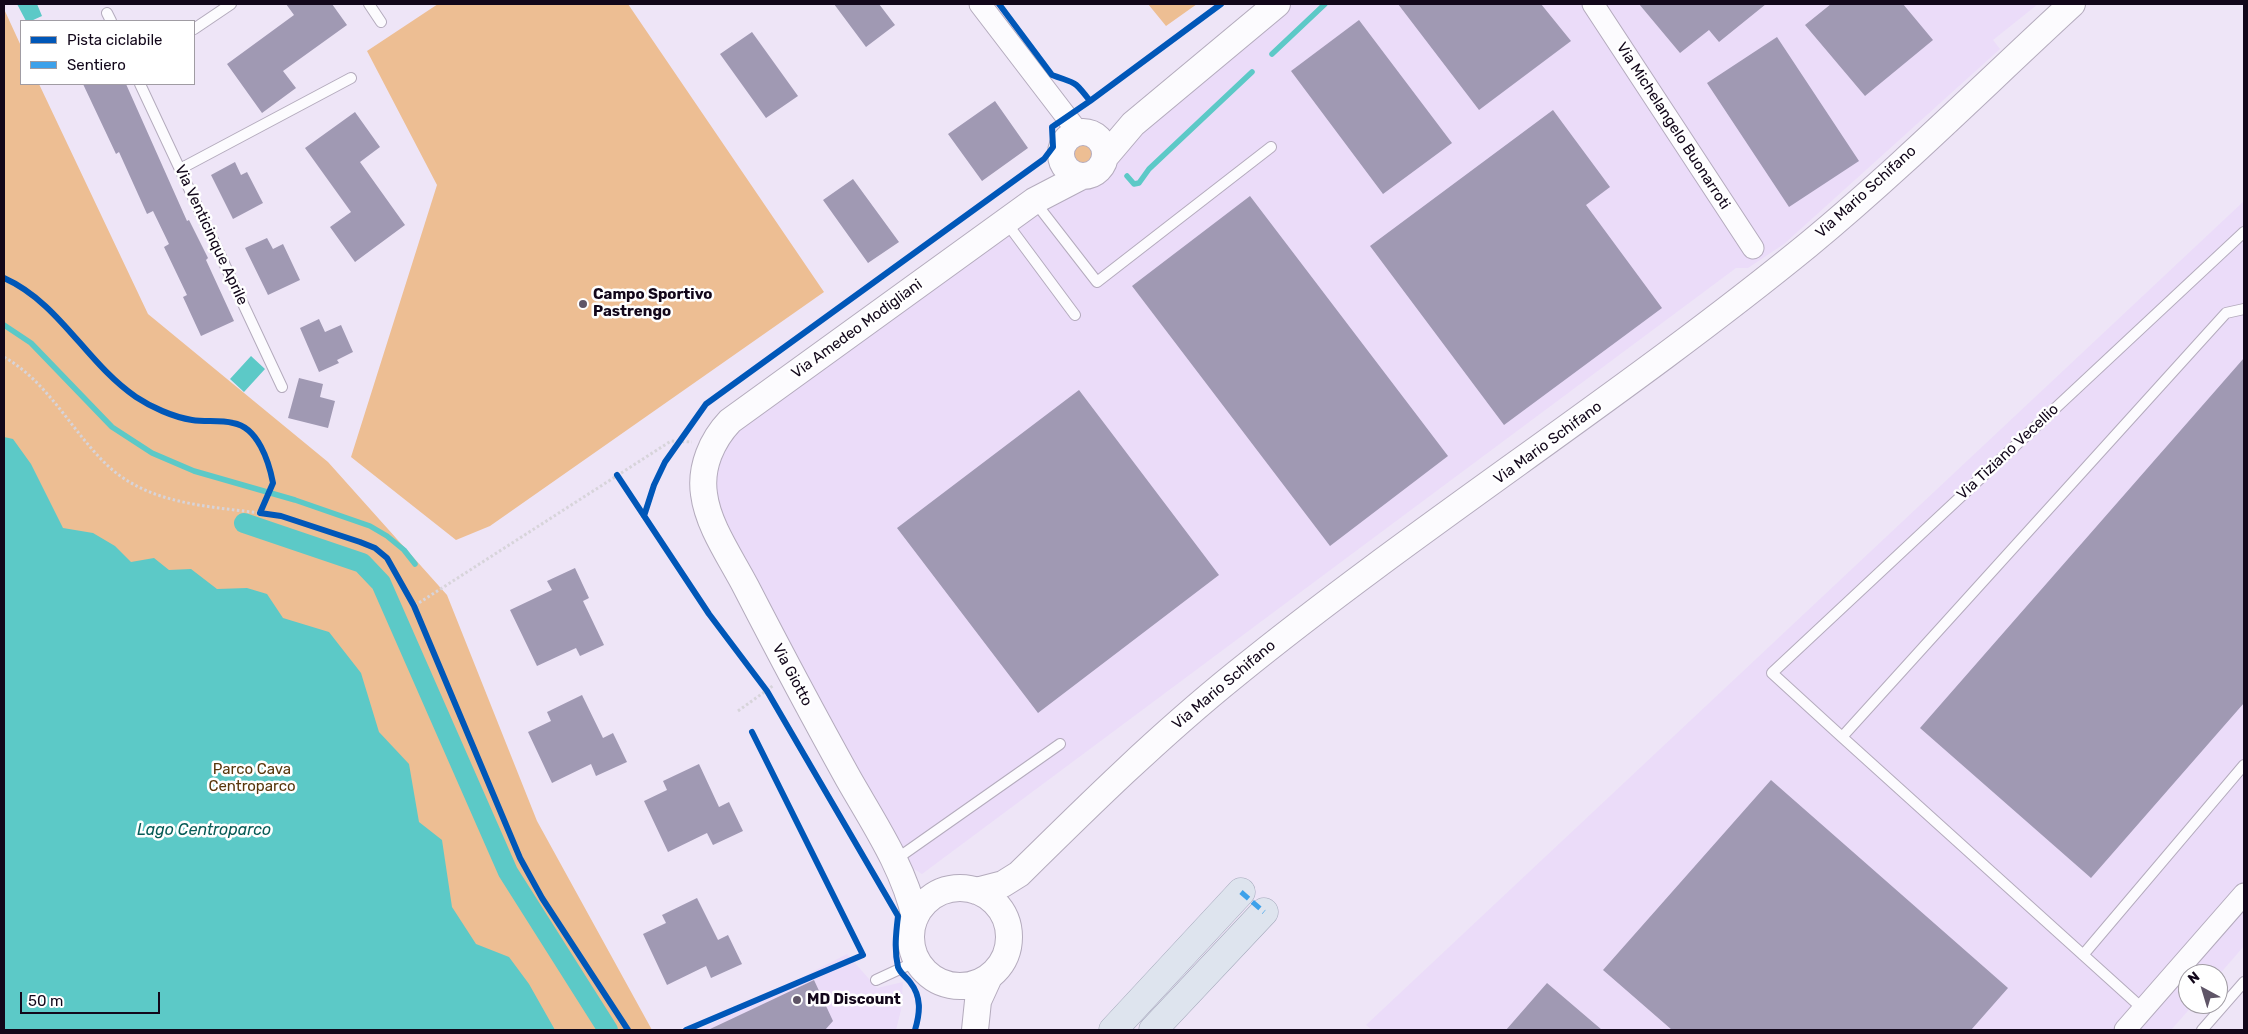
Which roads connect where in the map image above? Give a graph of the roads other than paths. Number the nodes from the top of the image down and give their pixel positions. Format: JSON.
{"nodes":[{"id":1,"x":231,"y":4,"type":"edge"},
{"id":2,"x":369,"y":4,"type":"edge"},
{"id":3,"x":980,"y":4,"type":"edge"},
{"id":4,"x":1277,"y":4,"type":"edge"},
{"id":5,"x":1593,"y":4,"type":"edge"},
{"id":6,"x":2072,"y":4,"type":"edge"},
{"id":7,"x":382,"y":22,"type":"dead end"},
{"id":8,"x":195,"y":28,"type":"edge"},
{"id":9,"x":351,"y":78,"type":"dead end"},
{"id":10,"x":140,"y":85,"type":"edge"},
{"id":11,"x":1079,"y":145,"type":"junction"},
{"id":12,"x":1271,"y":146,"type":"dead end"},
{"id":13,"x":180,"y":169,"type":"junction"},
{"id":14,"x":1034,"y":201,"type":"junction"},
{"id":15,"x":1005,"y":222,"type":"junction"},
{"id":16,"x":2244,"y":232,"type":"edge"},
{"id":17,"x":1753,"y":248,"type":"dead end"},
{"id":18,"x":2244,"y":309,"type":"edge"},
{"id":19,"x":1075,"y":314,"type":"dead end"},
{"id":20,"x":282,"y":387,"type":"dead end"},
{"id":21,"x":704,"y":476,"type":"joint"},
{"id":22,"x":1842,"y":737,"type":"junction"},
{"id":23,"x":1060,"y":744,"type":"dead end"},
{"id":24,"x":2244,"y":765,"type":"edge"},
{"id":25,"x":896,"y":864,"type":"junction"},
{"id":26,"x":1018,"y":874,"type":"junction"},
{"id":27,"x":943,"y":891,"type":"junction"},
{"id":28,"x":976,"y":891,"type":"junction"},
{"id":29,"x":1241,"y":892,"type":"dead end"},
{"id":30,"x":2244,"y":894,"type":"edge"},
{"id":31,"x":1264,"y":912,"type":"dead end"},
{"id":32,"x":915,"y":918,"type":"junction"},
{"id":33,"x":1007,"y":923,"type":"junction"},
{"id":34,"x":2083,"y":955,"type":"junction"},
{"id":35,"x":917,"y":960,"type":"junction"},
{"id":36,"x":989,"y":977,"type":"junction"},
{"id":37,"x":876,"y":980,"type":"dead end"},
{"id":38,"x":2244,"y":982,"type":"edge"},
{"id":39,"x":949,"y":985,"type":"junction"},
{"id":40,"x":2143,"y":1009,"type":"junction"},
{"id":41,"x":974,"y":1030,"type":"edge"},
{"id":42,"x":1113,"y":1030,"type":"edge"},
{"id":43,"x":1153,"y":1030,"type":"edge"},
{"id":44,"x":2125,"y":1030,"type":"edge"},
{"id":45,"x":2202,"y":1030,"type":"edge"}],
"edges":[{"from":1,"to":8,"type":"lane"},
{"from":2,"to":7,"type":"lane"},
{"from":3,"to":11,"type":"street"},
{"from":4,"to":11,"type":"street","name":"Via Amedeo Modigliani"},
{"from":5,"to":17,"type":"street","name":"Via Michelangelo Buonarroti"},
{"from":6,"to":26,"type":"street","name":"Via Mario Schifano"},
{"from":9,"to":13,"type":"lane"},
{"from":10,"to":13,"type":"lane","name":"Via Venticinque Aprile"},
{"from":11,"to":14,"type":"street","name":"Via Amedeo Modigliani"},
{"from":12,"to":14,"type":"lane"},
{"from":13,"to":20,"type":"lane","name":"Via Venticinque Aprile"},
{"from":14,"to":15,"type":"street","name":"Via Amedeo Modigliani"},
{"from":15,"to":19,"type":"lane"},
{"from":15,"to":21,"type":"street","name":"Via Amedeo Modigliani"},
{"from":16,"to":22,"type":"lane","name":"Via Tiziano Vecellio"},
{"from":18,"to":22,"type":"lane"},
{"from":21,"to":25,"type":"street","name":"Via Giotto"},
{"from":22,"to":34,"type":"lane"},
{"from":23,"to":25,"type":"lane"},
{"from":24,"to":34,"type":"lane"},
{"from":25,"to":27,"type":"street","name":"Via Giotto"},
{"from":25,"to":32,"type":"street","name":"Via Giotto"},
{"from":26,"to":28,"type":"street","name":"Via Mario Schifano"},
{"from":26,"to":33,"type":"street"},
{"from":27,"to":28,"type":"street"},
{"from":27,"to":32,"type":"street"},
{"from":28,"to":33,"type":"street"},
{"from":29,"to":42,"type":"highway"},
{"from":30,"to":40,"type":"street"},
{"from":31,"to":43,"type":"highway"},
{"from":32,"to":35,"type":"street"},
{"from":33,"to":36,"type":"street"},
{"from":34,"to":40,"type":"lane"},
{"from":35,"to":37,"type":"lane"},
{"from":35,"to":39,"type":"street"},
{"from":36,"to":39,"type":"street"},
{"from":36,"to":41,"type":"street"},
{"from":38,"to":45,"type":"lane"},
{"from":39,"to":41,"type":"street"},
{"from":40,"to":44,"type":"street"}]}
